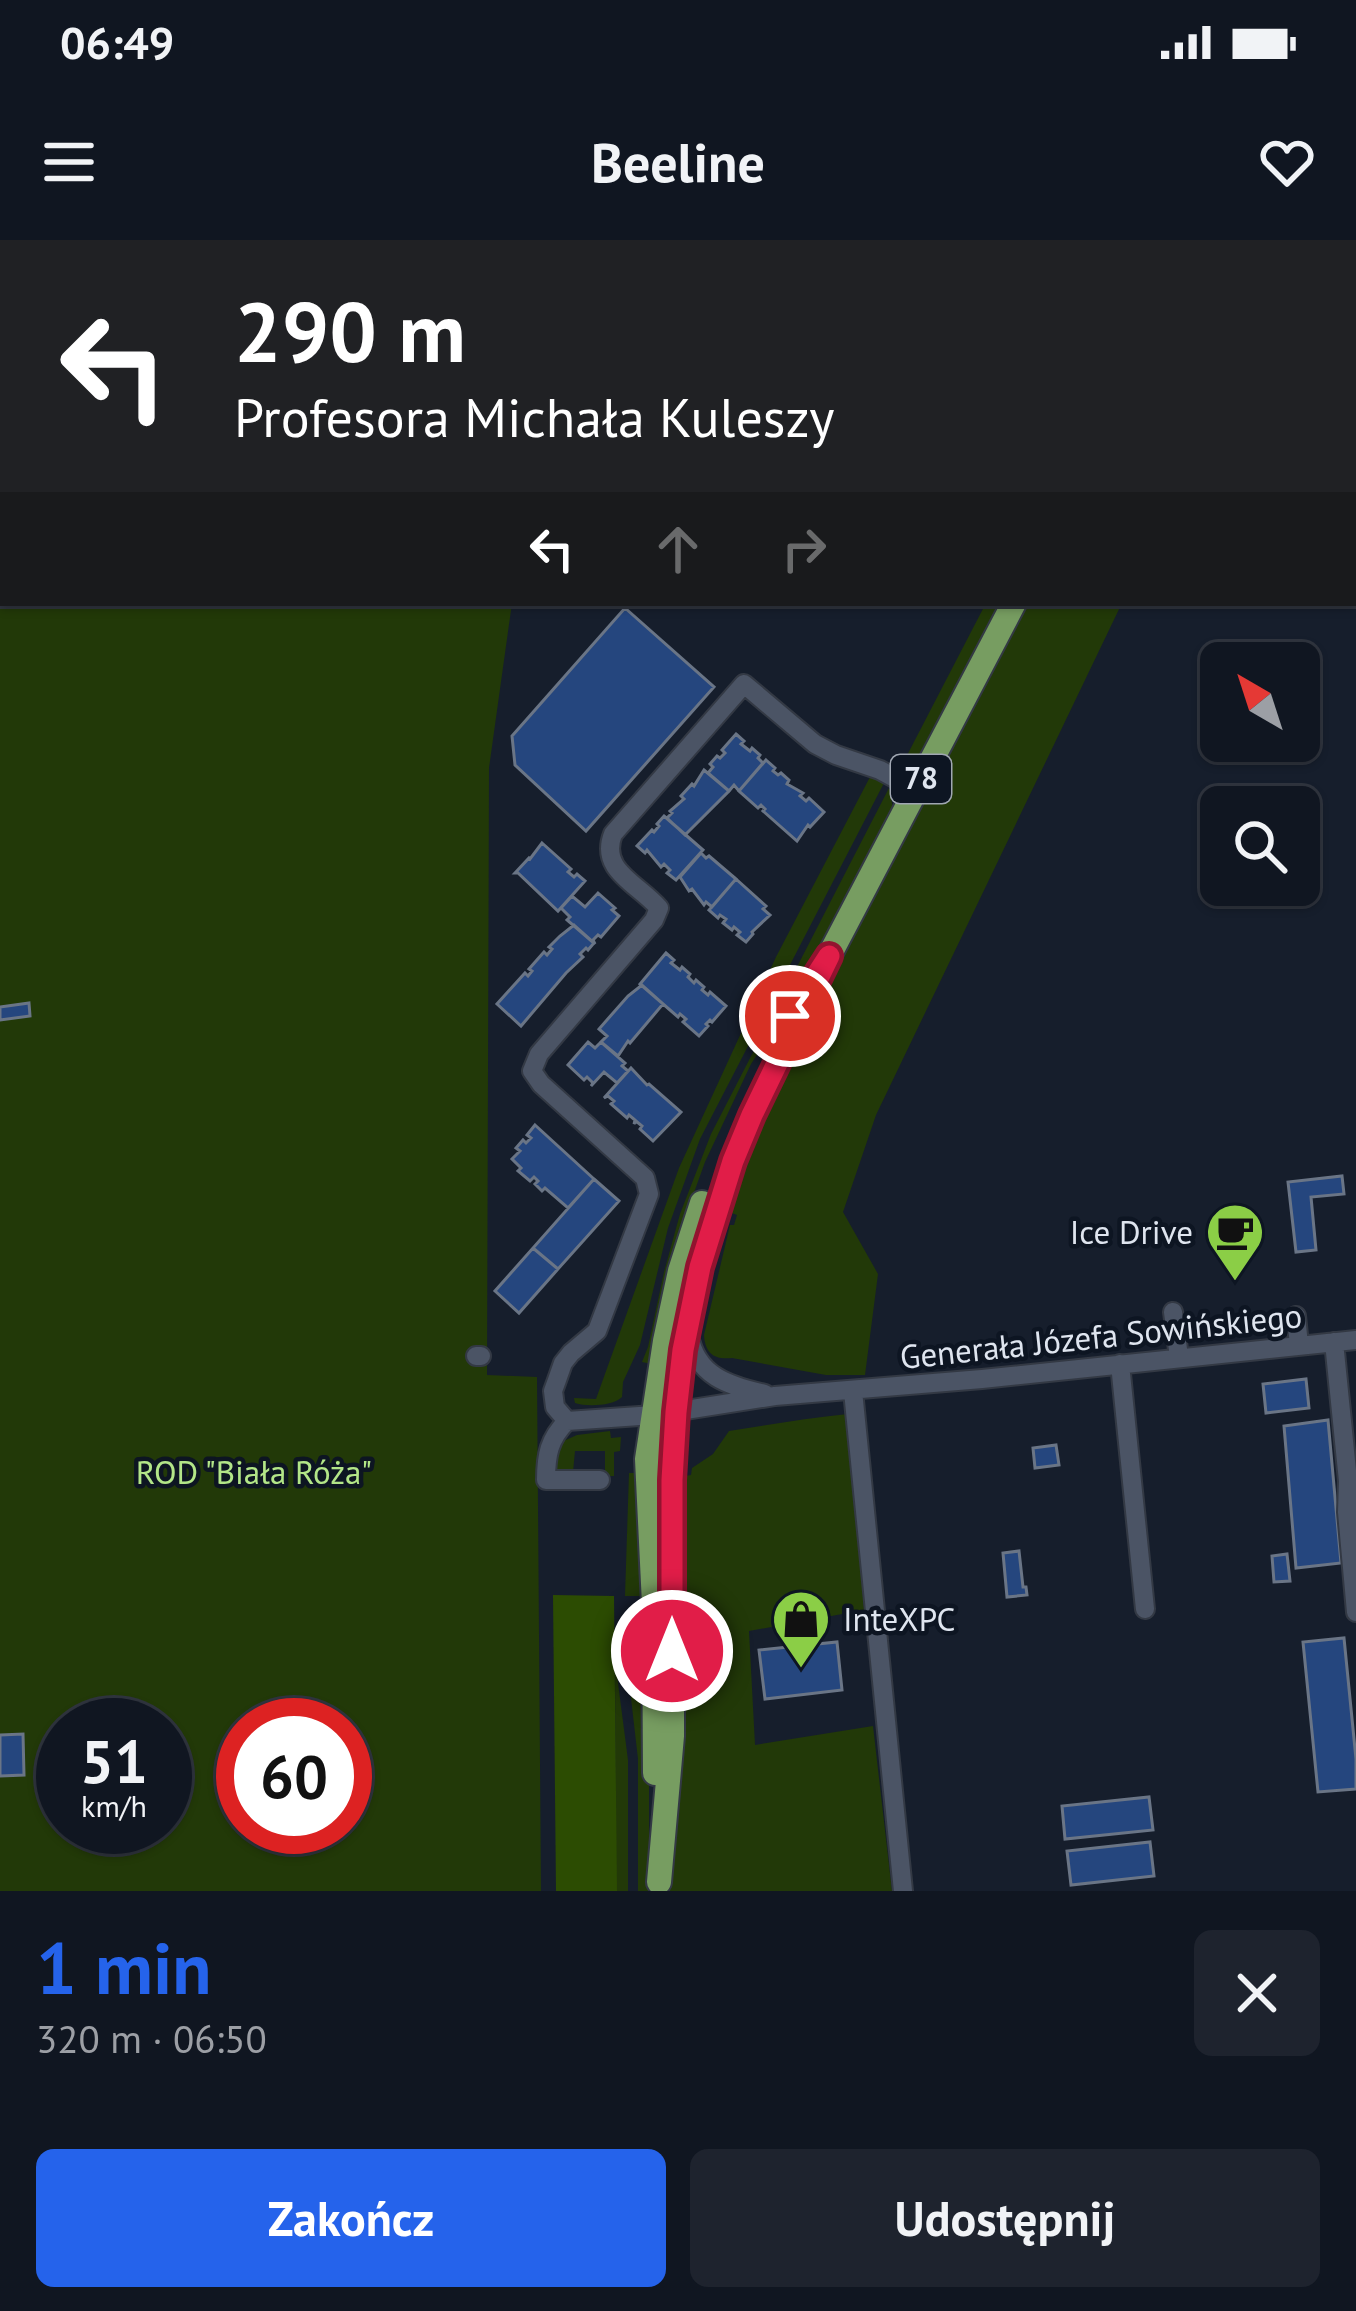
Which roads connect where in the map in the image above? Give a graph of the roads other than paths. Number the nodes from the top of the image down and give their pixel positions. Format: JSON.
{"nodes":[{"id":1,"x":1012,"y":606,"type":"edge"},
{"id":2,"x":915,"y":789,"type":"junction"},
{"id":3,"x":829,"y":956,"type":"junction"},
{"id":4,"x":1173,"y":1312,"type":"dead end"},
{"id":5,"x":1297,"y":1316,"type":"dead end"},
{"id":6,"x":688,"y":1322,"type":"junction"},
{"id":7,"x":1356,"y":1340,"type":"edge"},
{"id":8,"x":1334,"y":1342,"type":"junction"},
{"id":9,"x":1299,"y":1345,"type":"junction"},
{"id":10,"x":1179,"y":1357,"type":"junction"},
{"id":11,"x":1120,"y":1364,"type":"junction"},
{"id":12,"x":853,"y":1391,"type":"junction"},
{"id":13,"x":776,"y":1396,"type":"junction"},
{"id":14,"x":665,"y":1413,"type":"junction"},
{"id":15,"x":564,"y":1418,"type":"junction"},
{"id":16,"x":600,"y":1480,"type":"dead end"},
{"id":17,"x":1144,"y":1610,"type":"dead end"},
{"id":18,"x":1356,"y":1612,"type":"edge"},
{"id":19,"x":658,"y":1886,"type":"edge"},
{"id":20,"x":903,"y":1891,"type":"edge"}],
"edges":[{"from":1,"to":2,"type":"main road","number":"78"},
{"from":2,"to":3,"type":"main road","number":"78"},
{"from":2,"to":15,"type":"street"},
{"from":3,"to":6,"type":"main road","number":"78"},
{"from":3,"to":14,"type":"main road","number":"78"},
{"from":4,"to":10,"type":"street"},
{"from":5,"to":9,"type":"street"},
{"from":6,"to":13,"type":"street"},
{"from":6,"to":14,"type":"main road","number":"78"},
{"from":7,"to":8,"type":"street","name":"Generała Józefa Sowińskiego"},
{"from":8,"to":9,"type":"street","name":"Generała Józefa Sowińskiego"},
{"from":8,"to":18,"type":"street"},
{"from":9,"to":10,"type":"street","name":"Generała Józefa Sowińskiego"},
{"from":10,"to":11,"type":"street","name":"Generała Józefa Sowińskiego"},
{"from":11,"to":12,"type":"street","name":"Generała Józefa Sowińskiego"},
{"from":11,"to":17,"type":"street"},
{"from":12,"to":13,"type":"street","name":"Generała Józefa Sowińskiego"},
{"from":12,"to":20,"type":"street"},
{"from":13,"to":14,"type":"street","name":"Generała Józefa Sowińskiego"},
{"from":14,"to":15,"type":"street","name":"Generała Józefa Sowińskiego"},
{"from":14,"to":19,"type":"main road","number":"78"},
{"from":14,"to":19,"type":"main road","number":"78"},
{"from":15,"to":16,"type":"street"}]}
